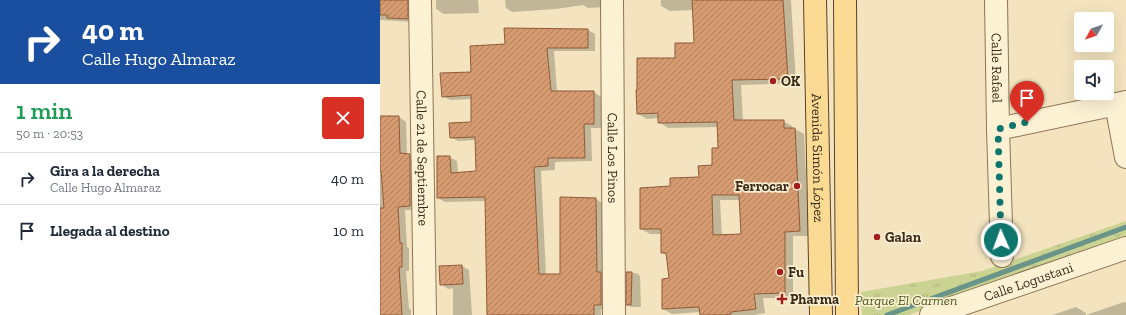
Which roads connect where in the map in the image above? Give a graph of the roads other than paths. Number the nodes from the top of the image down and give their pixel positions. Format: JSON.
{"nodes":[{"id":1,"x":420,"y":0,"type":"edge"},
{"id":2,"x":612,"y":0,"type":"edge"},
{"id":3,"x":815,"y":0,"type":"edge"},
{"id":4,"x":845,"y":0,"type":"edge"},
{"id":5,"x":996,"y":0,"type":"edge"},
{"id":6,"x":1121,"y":103,"type":"edge"},
{"id":7,"x":998,"y":129,"type":"junction"},
{"id":8,"x":1126,"y":157,"type":"edge"},
{"id":9,"x":1126,"y":248,"type":"edge"},
{"id":10,"x":1002,"y":256,"type":"dead end"},
{"id":11,"x":425,"y":315,"type":"edge"},
{"id":12,"x":614,"y":315,"type":"edge"},
{"id":13,"x":821,"y":315,"type":"edge"},
{"id":14,"x":847,"y":315,"type":"edge"},
{"id":15,"x":931,"y":315,"type":"edge"}],
"edges":[{"from":1,"to":11,"type":"street","name":"Calle 21 de Septiembre"},
{"from":2,"to":12,"type":"street","name":"Calle Los Pinos"},
{"from":3,"to":13,"type":"main road","name":"Avenida Simón López"},
{"from":4,"to":14,"type":"main road","name":"Avenida Simón López"},
{"from":5,"to":7,"type":"street","name":"Calle Rafael"},
{"from":6,"to":7,"type":"street"},
{"from":6,"to":8,"type":"street"},
{"from":7,"to":10,"type":"street","name":"Calle Rafael"},
{"from":9,"to":15,"type":"street","name":"Calle Logustani"}]}
